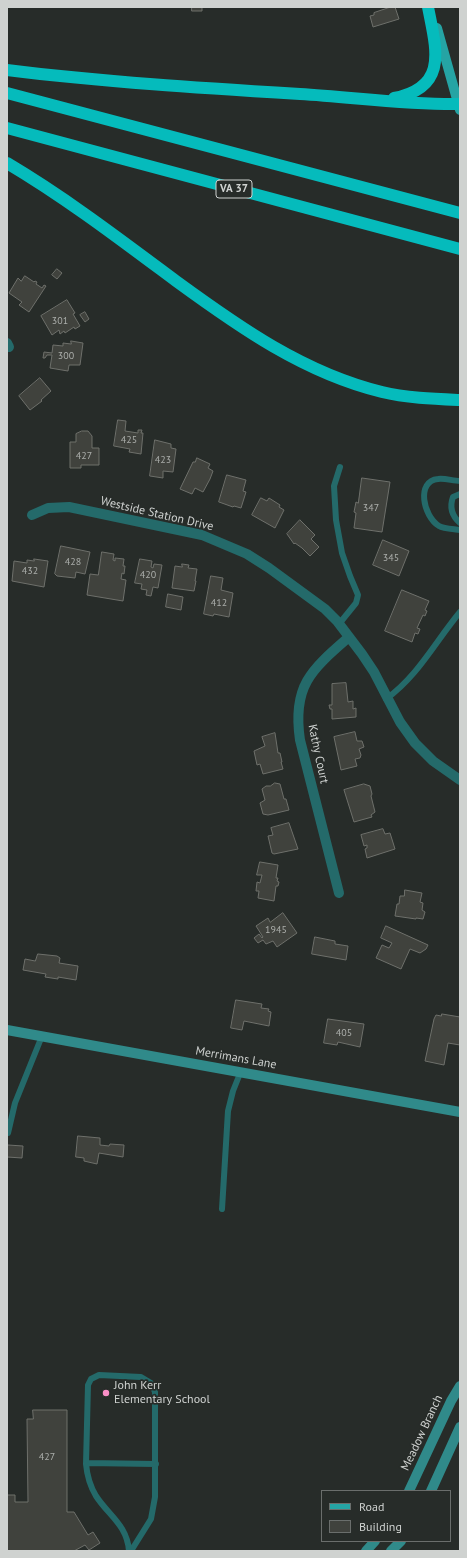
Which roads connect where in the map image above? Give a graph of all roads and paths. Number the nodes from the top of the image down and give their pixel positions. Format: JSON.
{"nodes":[{"id":1,"x":429,"y":7,"type":"edge"},
{"id":2,"x":7,"y":70,"type":"edge"},
{"id":3,"x":7,"y":93,"type":"edge"},
{"id":4,"x":376,"y":100,"type":"junction"},
{"id":5,"x":459,"y":106,"type":"edge"},
{"id":6,"x":7,"y":128,"type":"edge"},
{"id":7,"x":7,"y":163,"type":"edge"},
{"id":8,"x":456,"y":212,"type":"edge"},
{"id":9,"x":460,"y":249,"type":"edge"},
{"id":10,"x":460,"y":400,"type":"edge"},
{"id":11,"x":340,"y":466,"type":"dead end"},
{"id":12,"x":460,"y":481,"type":"edge"},
{"id":13,"x":460,"y":494,"type":"edge"},
{"id":14,"x":32,"y":515,"type":"dead end"},
{"id":15,"x":460,"y":523,"type":"edge"},
{"id":16,"x":460,"y":530,"type":"edge"},
{"id":17,"x":460,"y":612,"type":"edge"},
{"id":18,"x":339,"y":624,"type":"junction"},
{"id":19,"x":349,"y":637,"type":"junction"},
{"id":20,"x":386,"y":699,"type":"junction"},
{"id":21,"x":460,"y":780,"type":"edge"},
{"id":22,"x":339,"y":893,"type":"dead end"},
{"id":23,"x":7,"y":1030,"type":"edge"},
{"id":24,"x":42,"y":1036,"type":"junction"},
{"id":25,"x":241,"y":1072,"type":"junction"},
{"id":26,"x":460,"y":1112,"type":"edge"},
{"id":27,"x":8,"y":1133,"type":"dead end"},
{"id":28,"x":222,"y":1209,"type":"dead end"},
{"id":29,"x":460,"y":1386,"type":"edge"},
{"id":30,"x":460,"y":1427,"type":"edge"},
{"id":31,"x":86,"y":1463,"type":"junction"},
{"id":32,"x":156,"y":1464,"type":"junction"},
{"id":33,"x":409,"y":1490,"type":"edge"},
{"id":34,"x":431,"y":1490,"type":"edge"},
{"id":35,"x":374,"y":1542,"type":"edge"},
{"id":36,"x":400,"y":1542,"type":"edge"},
{"id":37,"x":130,"y":1551,"type":"edge"},
{"id":38,"x":366,"y":1551,"type":"edge"},
{"id":39,"x":391,"y":1551,"type":"edge"}],
"edges":[{"from":1,"to":4,"type":"highway"},
{"from":1,"to":5,"type":"main road"},
{"from":2,"to":4,"type":"highway"},
{"from":3,"to":8,"type":"highway"},
{"from":4,"to":5,"type":"highway"},
{"from":6,"to":9,"type":"highway","number":"VA 37"},
{"from":7,"to":10,"type":"highway"},
{"from":11,"to":18,"type":"lane"},
{"from":12,"to":16,"type":"lane"},
{"from":13,"to":15,"type":"lane"},
{"from":14,"to":18,"type":"street","name":"Westside Station Drive"},
{"from":17,"to":20,"type":"lane"},
{"from":18,"to":19,"type":"street","name":"Westside Station Drive"},
{"from":19,"to":20,"type":"street","name":"Westside Station Drive"},
{"from":19,"to":22,"type":"street","name":"Kathy Court"},
{"from":20,"to":21,"type":"street","name":"Westside Station Drive"},
{"from":23,"to":24,"type":"main road","name":"Merrimans Lane"},
{"from":24,"to":25,"type":"main road","name":"Merrimans Lane"},
{"from":24,"to":27,"type":"lane"},
{"from":25,"to":26,"type":"main road","name":"Merrimans Lane"},
{"from":25,"to":28,"type":"lane"},
{"from":29,"to":33,"type":"main road","name":"Meadow Branch"},
{"from":30,"to":34,"type":"main road"},
{"from":31,"to":32,"type":"lane"},
{"from":31,"to":32,"type":"lane"},
{"from":31,"to":37,"type":"lane"},
{"from":32,"to":37,"type":"lane"},
{"from":35,"to":38,"type":"main road"},
{"from":36,"to":39,"type":"main road"}]}
